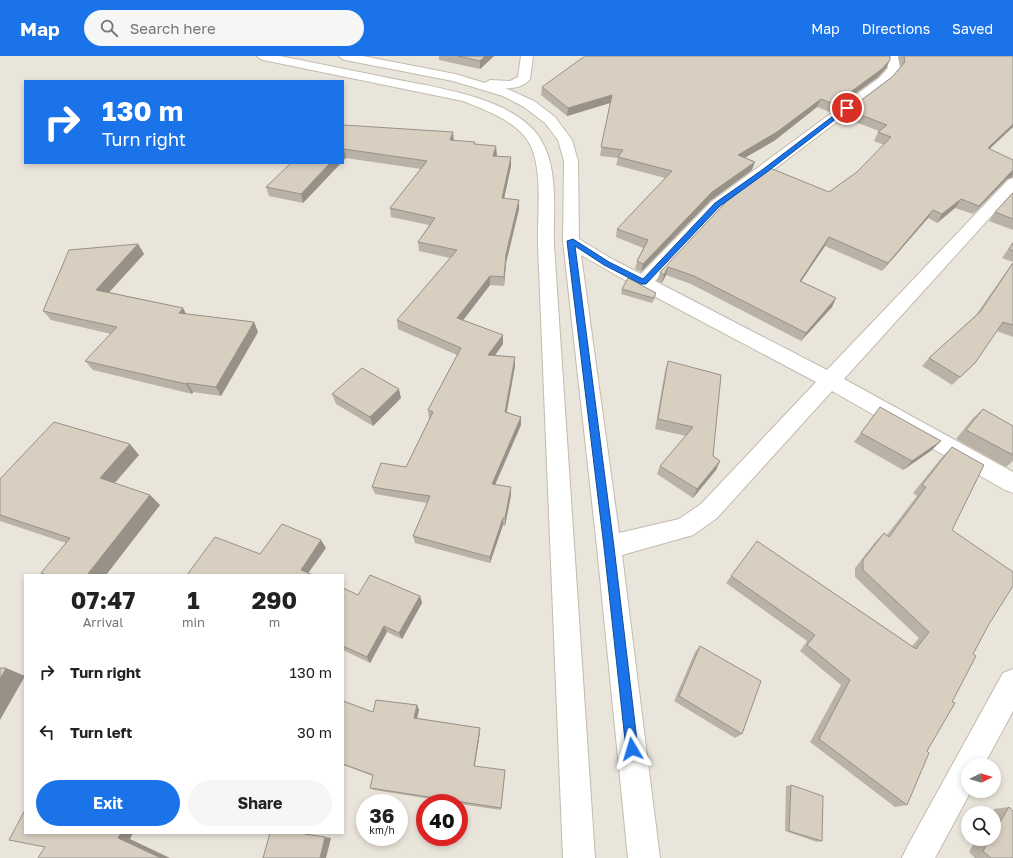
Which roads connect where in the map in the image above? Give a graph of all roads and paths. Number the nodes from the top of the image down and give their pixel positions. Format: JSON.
{"nodes":[{"id":1,"x":263,"y":56,"type":"edge"},
{"id":2,"x":345,"y":56,"type":"edge"},
{"id":3,"x":527,"y":56,"type":"edge"},
{"id":4,"x":892,"y":56,"type":"edge"},
{"id":5,"x":481,"y":84,"type":"junction"},
{"id":6,"x":1013,"y":183,"type":"edge"},
{"id":7,"x":571,"y":241,"type":"junction"},
{"id":8,"x":644,"y":283,"type":"junction"},
{"id":9,"x":831,"y":381,"type":"junction"},
{"id":10,"x":1013,"y":483,"type":"edge"},
{"id":11,"x":609,"y":547,"type":"junction"},
{"id":12,"x":1013,"y":683,"type":"edge"},
{"id":13,"x":972,"y":758,"type":"edge"},
{"id":14,"x":961,"y":778,"type":"edge"},
{"id":15,"x":579,"y":858,"type":"edge"},
{"id":16,"x":644,"y":858,"type":"edge"},
{"id":17,"x":918,"y":858,"type":"edge"}],
"edges":[{"from":1,"to":15,"type":"street"},
{"from":2,"to":5,"type":"street"},
{"from":3,"to":5,"type":"street"},
{"from":4,"to":8,"type":"street"},
{"from":5,"to":7,"type":"street"},
{"from":6,"to":9,"type":"street"},
{"from":7,"to":8,"type":"street"},
{"from":7,"to":11,"type":"street"},
{"from":8,"to":9,"type":"street"},
{"from":9,"to":10,"type":"street"},
{"from":9,"to":11,"type":"street"},
{"from":11,"to":16,"type":"street"},
{"from":12,"to":13,"type":"street"},
{"from":14,"to":17,"type":"street"}]}
